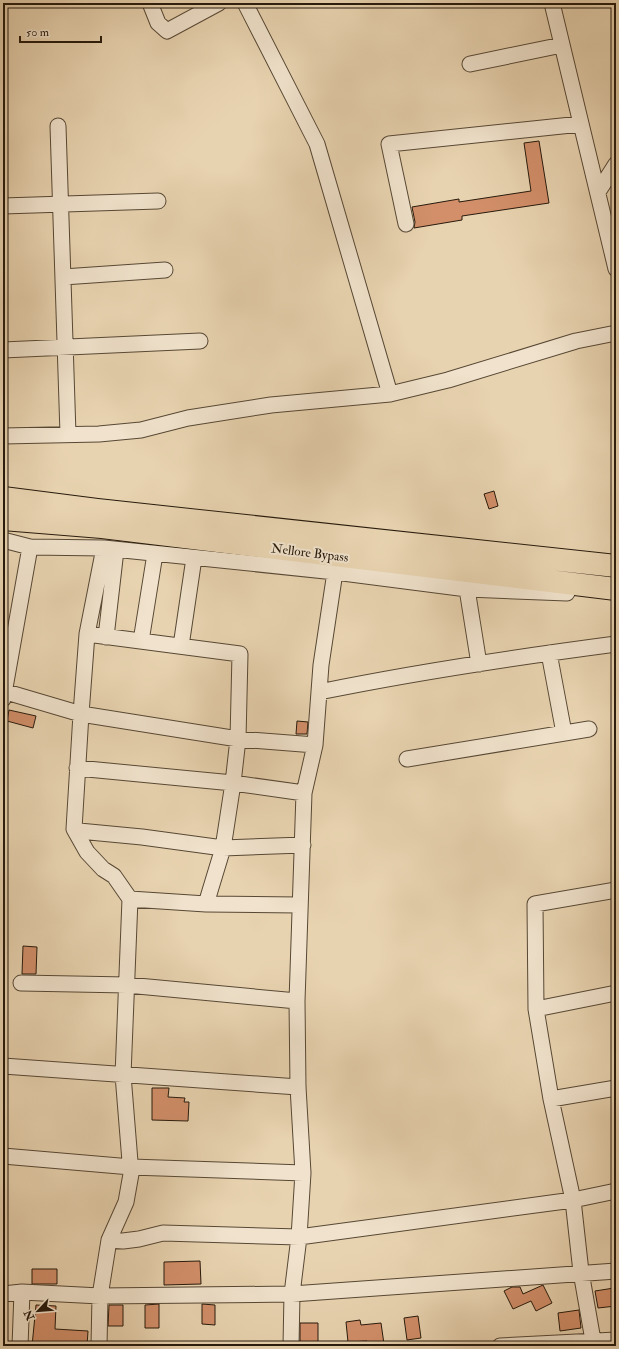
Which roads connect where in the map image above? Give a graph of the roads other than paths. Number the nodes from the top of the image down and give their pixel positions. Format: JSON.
{"nodes":[{"id":1,"x":150,"y":3,"type":"edge"},
{"id":2,"x":219,"y":3,"type":"edge"},
{"id":3,"x":244,"y":3,"type":"edge"},
{"id":4,"x":552,"y":3,"type":"edge"},
{"id":5,"x":562,"y":45,"type":"junction"},
{"id":6,"x":470,"y":64,"type":"dead end"},
{"id":7,"x":581,"y":124,"type":"junction"},
{"id":8,"x":58,"y":126,"type":"dead end"},
{"id":9,"x":616,"y":164,"type":"edge"},
{"id":10,"x":598,"y":192,"type":"junction"},
{"id":11,"x":158,"y":201,"type":"dead end"},
{"id":12,"x":60,"y":204,"type":"junction"},
{"id":13,"x":3,"y":206,"type":"edge"},
{"id":14,"x":406,"y":224,"type":"dead end"},
{"id":15,"x":616,"y":269,"type":"edge"},
{"id":16,"x":165,"y":270,"type":"dead end"},
{"id":17,"x":63,"y":277,"type":"junction"},
{"id":18,"x":616,"y":333,"type":"edge"},
{"id":19,"x":200,"y":341,"type":"dead end"},
{"id":20,"x":65,"y":348,"type":"junction"},
{"id":21,"x":3,"y":350,"type":"edge"},
{"id":22,"x":390,"y":394,"type":"junction"},
{"id":23,"x":68,"y":434,"type":"junction"},
{"id":24,"x":3,"y":436,"type":"edge"},
{"id":25,"x":3,"y":498,"type":"edge"},
{"id":26,"x":3,"y":519,"type":"edge"},
{"id":27,"x":3,"y":540,"type":"edge"},
{"id":28,"x":30,"y":547,"type":"junction"},
{"id":29,"x":110,"y":549,"type":"junction"},
{"id":30,"x":155,"y":554,"type":"junction"},
{"id":31,"x":194,"y":558,"type":"junction"},
{"id":32,"x":616,"y":566,"type":"edge"},
{"id":33,"x":335,"y":572,"type":"junction"},
{"id":34,"x":467,"y":589,"type":"junction"},
{"id":35,"x":616,"y":589,"type":"edge"},
{"id":36,"x":616,"y":594,"type":"edge"},
{"id":37,"x":87,"y":634,"type":"junction"},
{"id":38,"x":106,"y":637,"type":"junction"},
{"id":39,"x":141,"y":641,"type":"junction"},
{"id":40,"x":616,"y":644,"type":"edge"},
{"id":41,"x":181,"y":646,"type":"junction"},
{"id":42,"x":549,"y":653,"type":"junction"},
{"id":43,"x":479,"y":664,"type":"junction"},
{"id":44,"x":319,"y":692,"type":"junction"},
{"id":45,"x":3,"y":694,"type":"edge"},
{"id":46,"x":81,"y":714,"type":"junction"},
{"id":47,"x":589,"y":729,"type":"dead end"},
{"id":48,"x":564,"y":733,"type":"junction"},
{"id":49,"x":238,"y":739,"type":"junction"},
{"id":50,"x":315,"y":745,"type":"junction"},
{"id":51,"x":407,"y":758,"type":"dead end"},
{"id":52,"x":78,"y":768,"type":"junction"},
{"id":53,"x":233,"y":783,"type":"junction"},
{"id":54,"x":304,"y":793,"type":"junction"},
{"id":55,"x":74,"y":829,"type":"junction"},
{"id":56,"x":303,"y":845,"type":"junction"},
{"id":57,"x":223,"y":848,"type":"junction"},
{"id":58,"x":616,"y":890,"type":"edge"},
{"id":59,"x":130,"y":899,"type":"junction"},
{"id":60,"x":206,"y":904,"type":"junction"},
{"id":61,"x":299,"y":905,"type":"junction"},
{"id":62,"x":21,"y":983,"type":"dead end"},
{"id":63,"x":127,"y":984,"type":"junction"},
{"id":64,"x":616,"y":992,"type":"edge"},
{"id":65,"x":297,"y":1001,"type":"junction"},
{"id":66,"x":536,"y":1009,"type":"junction"},
{"id":67,"x":3,"y":1066,"type":"edge"},
{"id":68,"x":123,"y":1075,"type":"junction"},
{"id":69,"x":298,"y":1087,"type":"junction"},
{"id":70,"x":616,"y":1088,"type":"edge"},
{"id":71,"x":551,"y":1099,"type":"junction"},
{"id":72,"x":3,"y":1156,"type":"edge"},
{"id":73,"x":131,"y":1167,"type":"junction"},
{"id":74,"x":304,"y":1173,"type":"junction"},
{"id":75,"x":616,"y":1191,"type":"edge"},
{"id":76,"x":573,"y":1200,"type":"junction"},
{"id":77,"x":299,"y":1237,"type":"junction"},
{"id":78,"x":109,"y":1240,"type":"junction"},
{"id":79,"x":616,"y":1271,"type":"edge"},
{"id":80,"x":581,"y":1272,"type":"junction"},
{"id":81,"x":22,"y":1292,"type":"junction"},
{"id":82,"x":3,"y":1294,"type":"edge"},
{"id":83,"x":292,"y":1294,"type":"junction"},
{"id":84,"x":100,"y":1296,"type":"junction"},
{"id":85,"x":616,"y":1340,"type":"edge"},
{"id":86,"x":593,"y":1343,"type":"edge"},
{"id":87,"x":20,"y":1346,"type":"edge"},
{"id":88,"x":99,"y":1346,"type":"edge"},
{"id":89,"x":291,"y":1346,"type":"edge"},
{"id":90,"x":500,"y":1346,"type":"edge"}],
"edges":[{"from":1,"to":2,"type":"street"},
{"from":3,"to":22,"type":"street"},
{"from":4,"to":5,"type":"street"},
{"from":5,"to":6,"type":"street"},
{"from":5,"to":7,"type":"street"},
{"from":7,"to":10,"type":"street"},
{"from":7,"to":14,"type":"street"},
{"from":8,"to":12,"type":"street"},
{"from":9,"to":10,"type":"street"},
{"from":10,"to":15,"type":"street"},
{"from":11,"to":12,"type":"street"},
{"from":12,"to":13,"type":"street"},
{"from":12,"to":17,"type":"street"},
{"from":16,"to":17,"type":"street"},
{"from":17,"to":20,"type":"street"},
{"from":18,"to":22,"type":"street"},
{"from":19,"to":20,"type":"street"},
{"from":20,"to":21,"type":"street"},
{"from":20,"to":23,"type":"street"},
{"from":22,"to":23,"type":"street"},
{"from":23,"to":24,"type":"street"},
{"from":25,"to":32,"type":"highway","name":"Nellore Bypass"},
{"from":26,"to":35,"type":"highway","name":"Nellore Bypass"},
{"from":27,"to":28,"type":"street"},
{"from":28,"to":29,"type":"street"},
{"from":28,"to":45,"type":"street"},
{"from":29,"to":30,"type":"street"},
{"from":29,"to":37,"type":"street"},
{"from":29,"to":38,"type":"street"},
{"from":30,"to":31,"type":"street"},
{"from":30,"to":39,"type":"street"},
{"from":31,"to":33,"type":"street"},
{"from":31,"to":41,"type":"street"},
{"from":33,"to":34,"type":"street"},
{"from":33,"to":44,"type":"street"},
{"from":34,"to":36,"type":"street"},
{"from":34,"to":43,"type":"street"},
{"from":37,"to":38,"type":"street"},
{"from":37,"to":46,"type":"street"},
{"from":38,"to":39,"type":"street"},
{"from":39,"to":41,"type":"street"},
{"from":40,"to":42,"type":"street"},
{"from":41,"to":49,"type":"street"},
{"from":42,"to":43,"type":"street"},
{"from":42,"to":48,"type":"street"},
{"from":43,"to":44,"type":"street"},
{"from":44,"to":50,"type":"street"},
{"from":45,"to":46,"type":"street"},
{"from":46,"to":49,"type":"street"},
{"from":46,"to":52,"type":"street"},
{"from":47,"to":48,"type":"street"},
{"from":48,"to":51,"type":"street"},
{"from":49,"to":50,"type":"street"},
{"from":49,"to":53,"type":"street"},
{"from":50,"to":54,"type":"street"},
{"from":52,"to":53,"type":"street"},
{"from":52,"to":55,"type":"street"},
{"from":53,"to":54,"type":"street"},
{"from":53,"to":57,"type":"street"},
{"from":54,"to":56,"type":"street"},
{"from":55,"to":57,"type":"street"},
{"from":55,"to":59,"type":"street"},
{"from":56,"to":57,"type":"street"},
{"from":56,"to":61,"type":"street"},
{"from":57,"to":60,"type":"street"},
{"from":58,"to":66,"type":"street"},
{"from":59,"to":60,"type":"street"},
{"from":59,"to":63,"type":"street"},
{"from":60,"to":61,"type":"street"},
{"from":61,"to":65,"type":"street"},
{"from":62,"to":63,"type":"street"},
{"from":63,"to":65,"type":"street"},
{"from":63,"to":68,"type":"street"},
{"from":64,"to":66,"type":"street"},
{"from":65,"to":69,"type":"street"},
{"from":66,"to":71,"type":"street"},
{"from":67,"to":68,"type":"street"},
{"from":68,"to":69,"type":"street"},
{"from":68,"to":73,"type":"street"},
{"from":69,"to":74,"type":"street"},
{"from":70,"to":71,"type":"street"},
{"from":71,"to":76,"type":"street"},
{"from":72,"to":73,"type":"street"},
{"from":73,"to":74,"type":"street"},
{"from":73,"to":78,"type":"street"},
{"from":74,"to":77,"type":"street"},
{"from":75,"to":76,"type":"street"},
{"from":76,"to":77,"type":"street"},
{"from":76,"to":80,"type":"street"},
{"from":77,"to":78,"type":"street"},
{"from":77,"to":83,"type":"street"},
{"from":78,"to":84,"type":"street"},
{"from":79,"to":80,"type":"street"},
{"from":80,"to":83,"type":"street"},
{"from":80,"to":86,"type":"street"},
{"from":81,"to":82,"type":"street"},
{"from":81,"to":84,"type":"street"},
{"from":81,"to":87,"type":"street"},
{"from":83,"to":84,"type":"street"},
{"from":83,"to":89,"type":"street"},
{"from":84,"to":88,"type":"street"},
{"from":85,"to":86,"type":"street"},
{"from":86,"to":90,"type":"street"}]}
